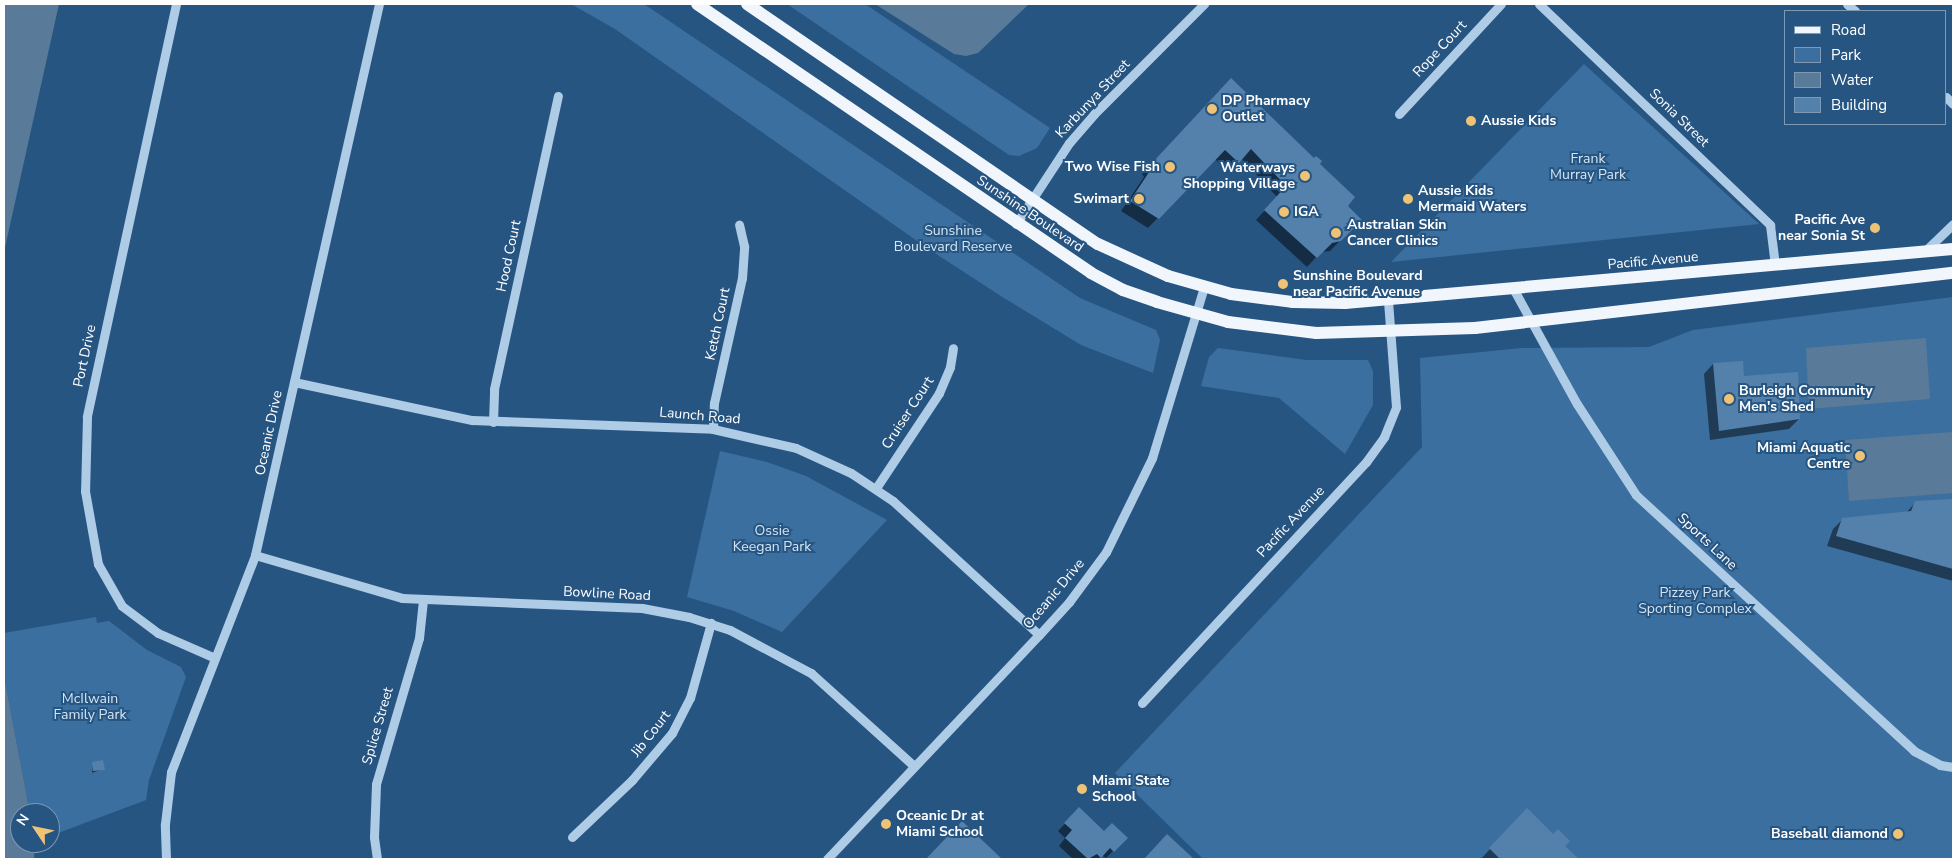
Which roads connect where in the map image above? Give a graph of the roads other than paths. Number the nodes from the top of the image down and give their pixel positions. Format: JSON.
{"nodes":[{"id":1,"x":176,"y":4,"type":"edge"},
{"id":2,"x":697,"y":4,"type":"edge"},
{"id":3,"x":747,"y":4,"type":"edge"},
{"id":4,"x":1204,"y":4,"type":"edge"},
{"id":5,"x":1502,"y":4,"type":"edge"},
{"id":6,"x":1539,"y":4,"type":"edge"},
{"id":7,"x":375,"y":5,"type":"edge"},
{"id":8,"x":558,"y":96,"type":"dead end"},
{"id":9,"x":1399,"y":114,"type":"dead end"},
{"id":10,"x":1030,"y":200,"type":"junction"},
{"id":11,"x":1016,"y":224,"type":"junction"},
{"id":12,"x":1953,"y":224,"type":"edge"},
{"id":13,"x":739,"y":225,"type":"dead end"},
{"id":14,"x":1953,"y":249,"type":"edge"},
{"id":15,"x":1924,"y":252,"type":"junction"},
{"id":16,"x":1775,"y":265,"type":"junction"},
{"id":17,"x":1953,"y":273,"type":"edge"},
{"id":18,"x":1204,"y":287,"type":"junction"},
{"id":19,"x":1514,"y":290,"type":"junction"},
{"id":20,"x":1388,"y":300,"type":"junction"},
{"id":21,"x":1196,"y":314,"type":"junction"},
{"id":22,"x":1530,"y":322,"type":"junction"},
{"id":23,"x":1391,"y":332,"type":"junction"},
{"id":24,"x":953,"y":348,"type":"dead end"},
{"id":25,"x":294,"y":382,"type":"junction"},
{"id":26,"x":493,"y":422,"type":"junction"},
{"id":27,"x":712,"y":429,"type":"junction"},
{"id":28,"x":876,"y":488,"type":"junction"},
{"id":29,"x":255,"y":555,"type":"junction"},
{"id":30,"x":423,"y":601,"type":"junction"},
{"id":31,"x":710,"y":623,"type":"junction"},
{"id":32,"x":1039,"y":635,"type":"junction"},
{"id":33,"x":215,"y":658,"type":"junction"},
{"id":34,"x":1142,"y":703,"type":"dead end"},
{"id":35,"x":914,"y":766,"type":"junction"},
{"id":36,"x":1953,"y":767,"type":"edge"},
{"id":37,"x":572,"y":837,"type":"dead end"},
{"id":38,"x":166,"y":859,"type":"edge"},
{"id":39,"x":377,"y":859,"type":"edge"},
{"id":40,"x":827,"y":859,"type":"edge"}],
"edges":[{"from":1,"to":33,"type":"street","name":"Port Drive"},
{"from":2,"to":11,"type":"main road","name":"Sunshine Boulevard"},
{"from":3,"to":10,"type":"main road","name":"Sunshine Boulevard"},
{"from":4,"to":10,"type":"street","name":"Karbunya Street"},
{"from":5,"to":9,"type":"street","name":"Rope Court"},
{"from":6,"to":16,"type":"street","name":"Sonia Street"},
{"from":7,"to":25,"type":"street","name":"Oceanic Drive"},
{"from":8,"to":26,"type":"street","name":"Hood Court"},
{"from":10,"to":11,"type":"street","name":"Karbunya Street"},
{"from":10,"to":18,"type":"main road","name":"Sunshine Boulevard"},
{"from":11,"to":21,"type":"main road","name":"Sunshine Boulevard"},
{"from":12,"to":15,"type":"street"},
{"from":13,"to":27,"type":"street","name":"Ketch Court"},
{"from":14,"to":15,"type":"main road","name":"Pacific Avenue"},
{"from":15,"to":16,"type":"main road","name":"Pacific Avenue"},
{"from":16,"to":19,"type":"main road","name":"Pacific Avenue"},
{"from":17,"to":22,"type":"main road"},
{"from":18,"to":20,"type":"main road","name":"Sunshine Boulevard"},
{"from":18,"to":21,"type":"street","name":"Oceanic Drive"},
{"from":19,"to":20,"type":"main road","name":"Pacific Avenue"},
{"from":19,"to":22,"type":"street","name":"Sports Lane"},
{"from":20,"to":23,"type":"street","name":"Pacific Avenue"},
{"from":21,"to":23,"type":"main road","name":"Sunshine Boulevard"},
{"from":21,"to":32,"type":"street","name":"Oceanic Drive"},
{"from":22,"to":23,"type":"main road"},
{"from":22,"to":36,"type":"street","name":"Sports Lane"},
{"from":23,"to":34,"type":"street","name":"Pacific Avenue"},
{"from":24,"to":28,"type":"street","name":"Cruiser Court"},
{"from":25,"to":26,"type":"street","name":"Launch Road"},
{"from":25,"to":29,"type":"street","name":"Oceanic Drive"},
{"from":26,"to":27,"type":"street","name":"Launch Road"},
{"from":27,"to":28,"type":"street","name":"Launch Road"},
{"from":28,"to":32,"type":"street","name":"Launch Road"},
{"from":29,"to":30,"type":"street","name":"Bowline Road"},
{"from":29,"to":33,"type":"street","name":"Oceanic Drive"},
{"from":30,"to":31,"type":"street","name":"Bowline Road"},
{"from":30,"to":39,"type":"street","name":"Splice Street"},
{"from":31,"to":35,"type":"street","name":"Bowline Road"},
{"from":31,"to":37,"type":"street","name":"Jib Court"},
{"from":32,"to":35,"type":"street","name":"Oceanic Drive"},
{"from":33,"to":38,"type":"street","name":"Oceanic Drive"},
{"from":35,"to":40,"type":"street","name":"Oceanic Drive"}]}
